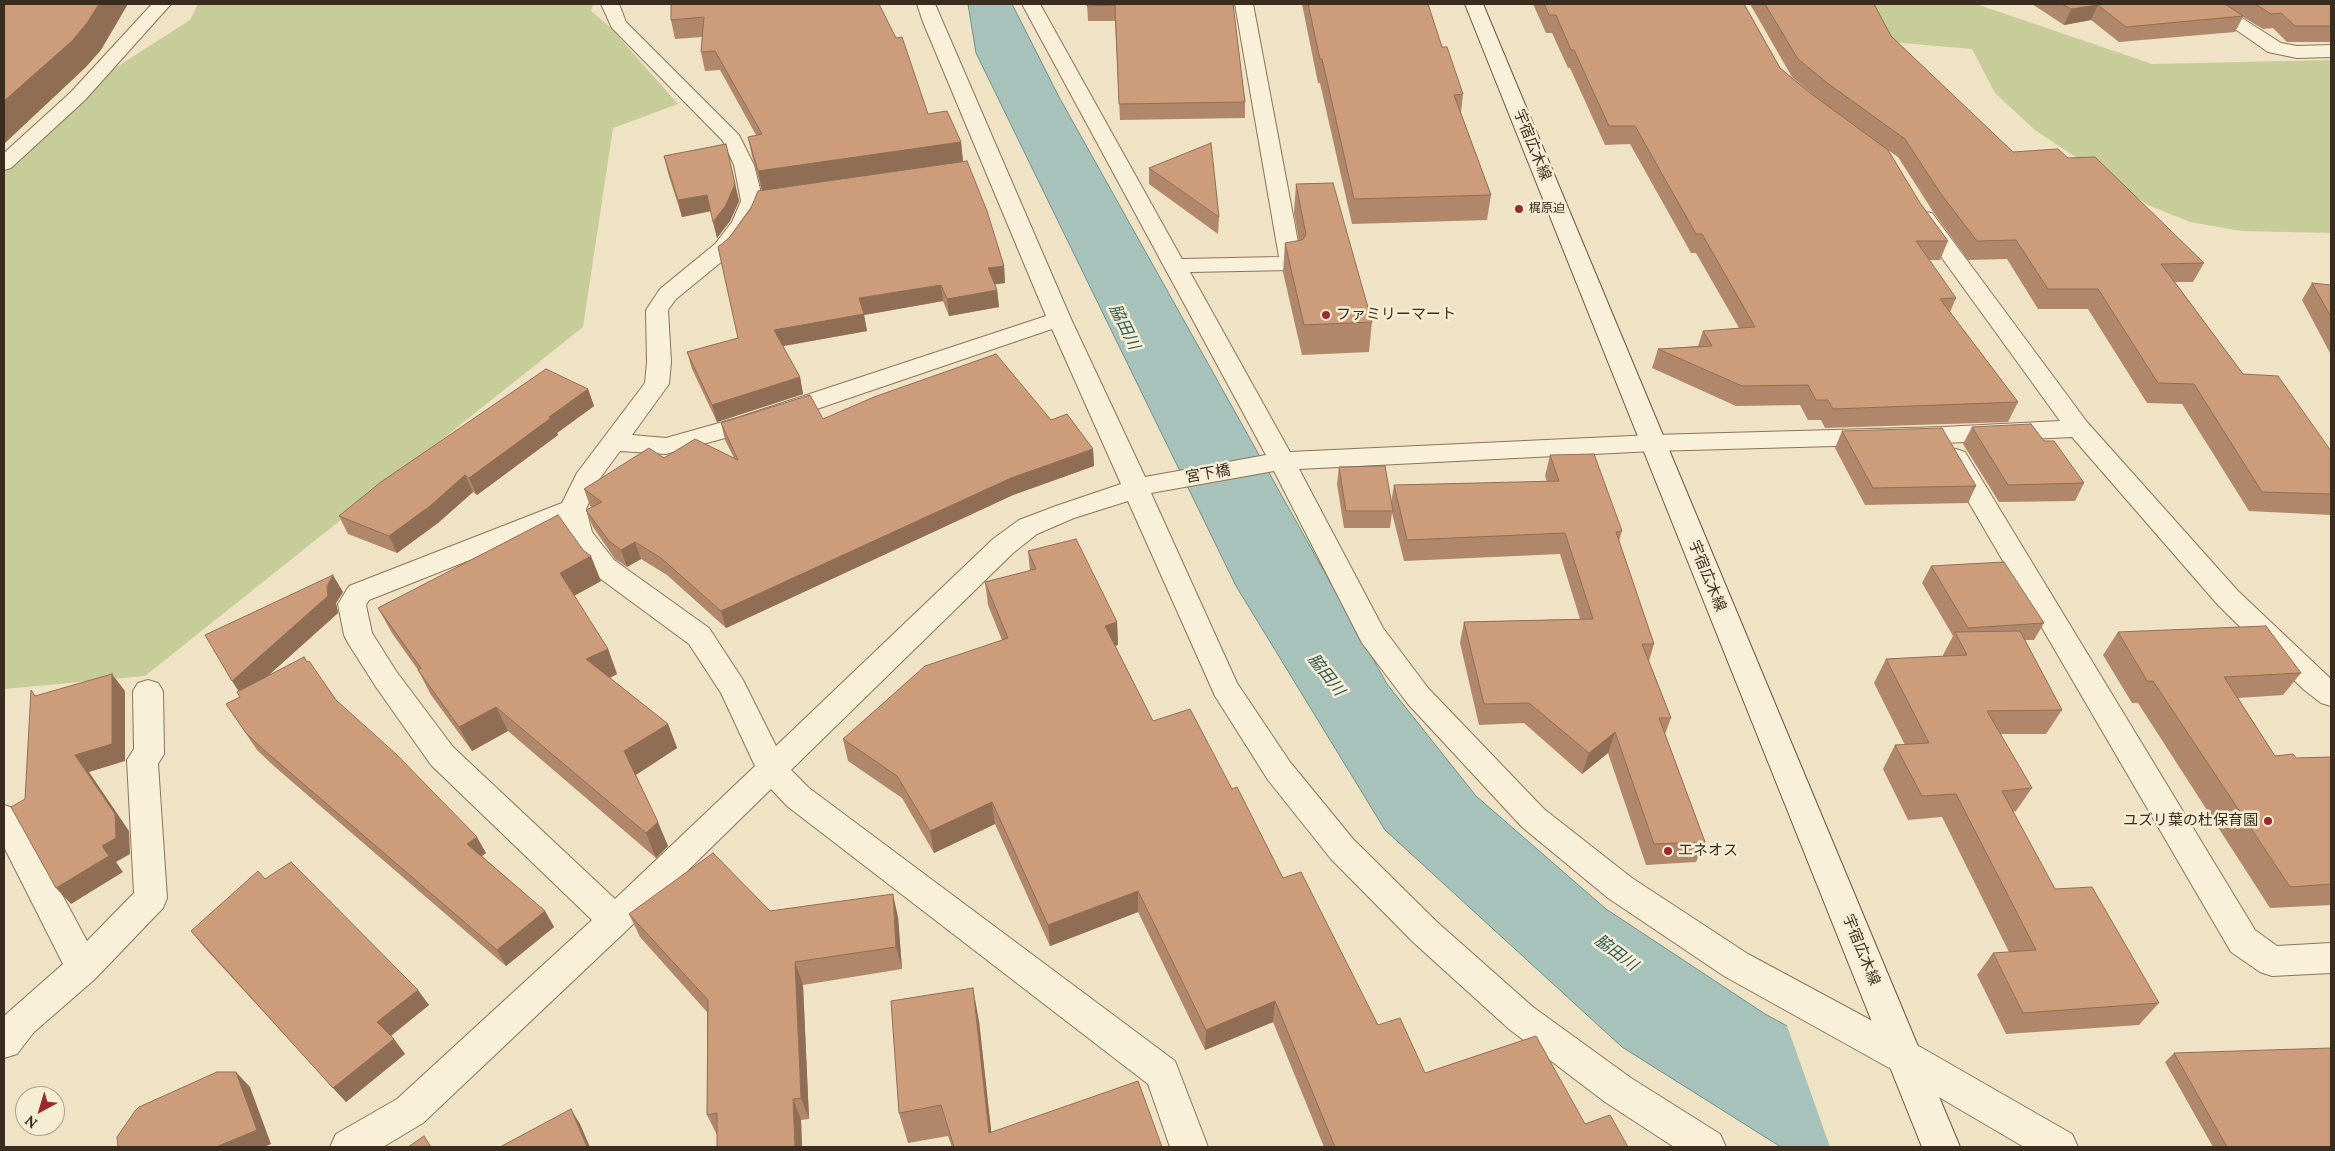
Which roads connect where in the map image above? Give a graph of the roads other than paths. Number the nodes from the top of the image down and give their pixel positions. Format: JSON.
{"nodes":[{"id":1,"x":162,"y":4,"type":"edge"},
{"id":2,"x":610,"y":4,"type":"edge"},
{"id":3,"x":926,"y":4,"type":"edge"},
{"id":4,"x":1031,"y":4,"type":"edge"},
{"id":5,"x":1244,"y":4,"type":"edge"},
{"id":6,"x":1474,"y":4,"type":"edge"},
{"id":7,"x":2208,"y":4,"type":"edge"},
{"id":8,"x":2331,"y":51,"type":"edge"},
{"id":9,"x":4,"y":164,"type":"edge"},
{"id":10,"x":1913,"y":201,"type":"edge"},
{"id":11,"x":1175,"y":266,"type":"junction"},
{"id":12,"x":1059,"y":318,"type":"junction"},
{"id":13,"x":2078,"y":428,"type":"junction"},
{"id":14,"x":1943,"y":435,"type":"junction"},
{"id":15,"x":613,"y":442,"type":"junction"},
{"id":16,"x":1653,"y":443,"type":"junction"},
{"id":17,"x":1275,"y":462,"type":"junction"},
{"id":18,"x":1142,"y":487,"type":"junction"},
{"id":19,"x":573,"y":509,"type":"junction"},
{"id":20,"x":148,"y":691,"type":"dead end"},
{"id":21,"x":2331,"y":694,"type":"edge"},
{"id":22,"x":772,"y":770,"type":"junction"},
{"id":23,"x":5,"y":818,"type":"dead end"},
{"id":24,"x":615,"y":920,"type":"junction"},
{"id":25,"x":2331,"y":958,"type":"edge"},
{"id":26,"x":83,"y":968,"type":"junction"},
{"id":27,"x":4,"y":1042,"type":"edge"},
{"id":28,"x":1910,"y":1072,"type":"junction"},
{"id":29,"x":348,"y":1147,"type":"edge"},
{"id":30,"x":1189,"y":1147,"type":"edge"},
{"id":31,"x":1707,"y":1147,"type":"edge"},
{"id":32,"x":1941,"y":1147,"type":"edge"},
{"id":33,"x":2059,"y":1147,"type":"edge"}],
"edges":[{"from":1,"to":9,"type":"street"},
{"from":2,"to":15,"type":"street"},
{"from":3,"to":12,"type":"street"},
{"from":4,"to":11,"type":"street"},
{"from":5,"to":11,"type":"street"},
{"from":6,"to":16,"type":"street","name":"宇宿広木線"},
{"from":7,"to":8,"type":"street"},
{"from":10,"to":13,"type":"street"},
{"from":11,"to":17,"type":"street"},
{"from":12,"to":15,"type":"street"},
{"from":12,"to":18,"type":"street"},
{"from":13,"to":14,"type":"street","name":"宮下橋"},
{"from":13,"to":21,"type":"street"},
{"from":14,"to":16,"type":"street","name":"宮下橋"},
{"from":14,"to":25,"type":"street"},
{"from":15,"to":19,"type":"street"},
{"from":16,"to":17,"type":"street","name":"宮下橋"},
{"from":16,"to":28,"type":"street","name":"宇宿広木線"},
{"from":17,"to":18,"type":"street","name":"宮下橋"},
{"from":17,"to":28,"type":"street"},
{"from":18,"to":22,"type":"street","name":"宮下橋"},
{"from":18,"to":31,"type":"street"},
{"from":19,"to":22,"type":"street"},
{"from":19,"to":24,"type":"street"},
{"from":20,"to":26,"type":"street"},
{"from":22,"to":24,"type":"street","name":"宮下橋"},
{"from":22,"to":30,"type":"street"},
{"from":23,"to":26,"type":"street"},
{"from":24,"to":29,"type":"street","name":"宮下橋"},
{"from":26,"to":27,"type":"street"},
{"from":28,"to":32,"type":"street","name":"宇宿広木線"},
{"from":28,"to":33,"type":"street"}]}
